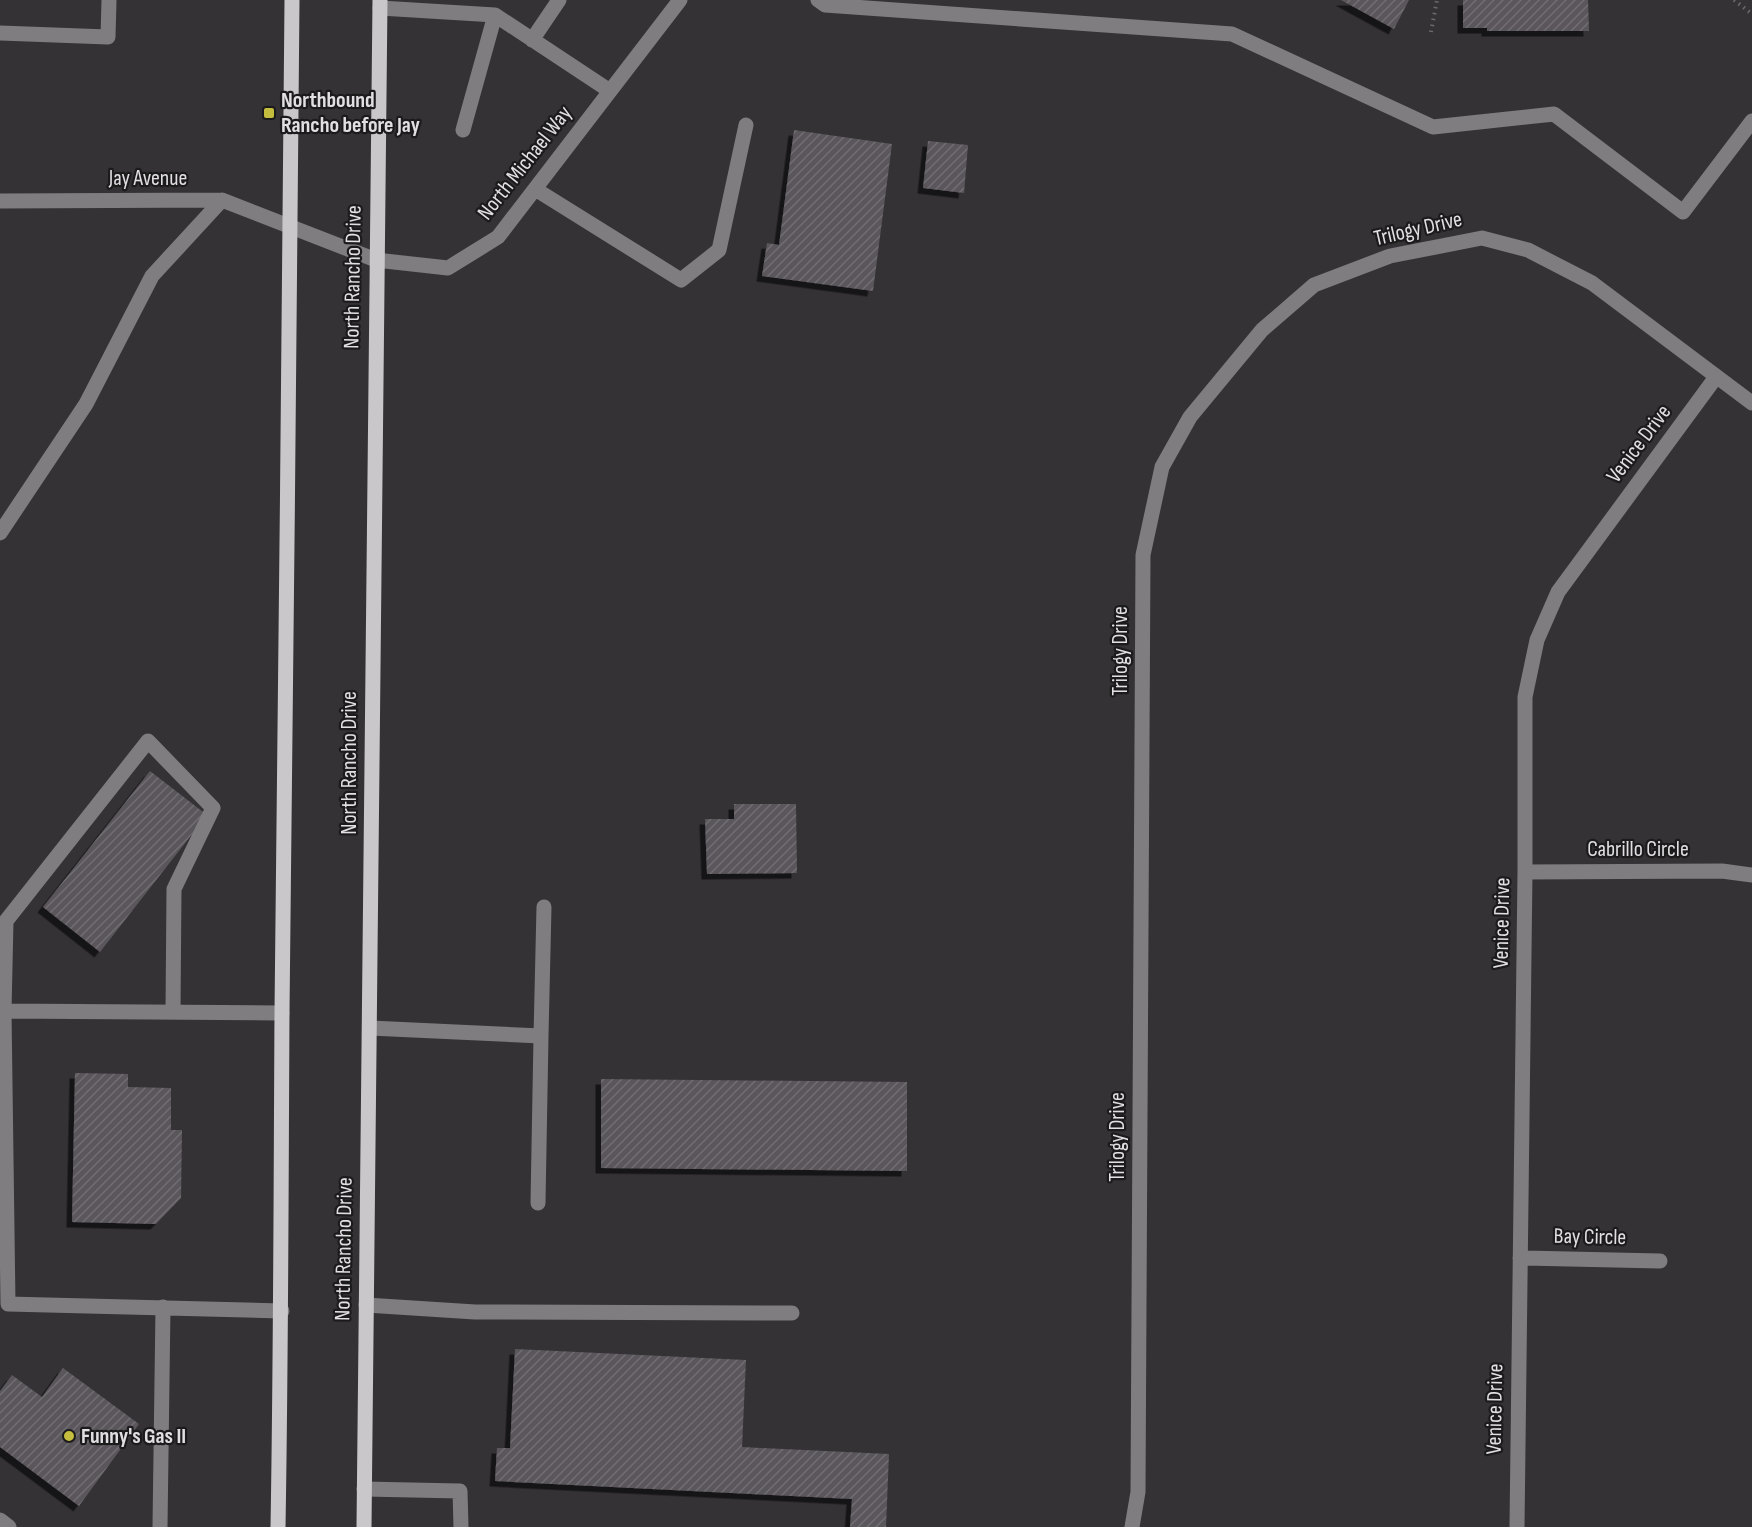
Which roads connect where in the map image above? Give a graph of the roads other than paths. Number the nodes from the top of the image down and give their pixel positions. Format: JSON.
{"nodes":[{"id":1,"x":109,"y":0,"type":"edge"},
{"id":2,"x":292,"y":0,"type":"edge"},
{"id":3,"x":559,"y":0,"type":"edge"},
{"id":4,"x":680,"y":0,"type":"edge"},
{"id":5,"x":818,"y":0,"type":"edge"},
{"id":6,"x":380,"y":4,"type":"edge"},
{"id":7,"x":495,"y":15,"type":"junction"},
{"id":8,"x":0,"y":33,"type":"edge"},
{"id":9,"x":532,"y":39,"type":"junction"},
{"id":10,"x":610,"y":91,"type":"junction"},
{"id":11,"x":1752,"y":122,"type":"edge"},
{"id":12,"x":746,"y":125,"type":"dead end"},
{"id":13,"x":463,"y":130,"type":"dead end"},
{"id":14,"x":535,"y":189,"type":"junction"},
{"id":15,"x":222,"y":200,"type":"junction"},
{"id":16,"x":0,"y":201,"type":"edge"},
{"id":17,"x":291,"y":229,"type":"junction"},
{"id":18,"x":376,"y":260,"type":"junction"},
{"id":19,"x":1716,"y":377,"type":"junction"},
{"id":20,"x":1752,"y":403,"type":"edge"},
{"id":21,"x":0,"y":533,"type":"edge"},
{"id":22,"x":1525,"y":872,"type":"junction"},
{"id":23,"x":1752,"y":875,"type":"edge"},
{"id":24,"x":544,"y":907,"type":"dead end"},
{"id":25,"x":4,"y":1011,"type":"junction"},
{"id":26,"x":173,"y":1011,"type":"junction"},
{"id":27,"x":282,"y":1013,"type":"junction"},
{"id":28,"x":370,"y":1028,"type":"junction"},
{"id":29,"x":541,"y":1036,"type":"junction"},
{"id":30,"x":538,"y":1203,"type":"dead end"},
{"id":31,"x":1520,"y":1258,"type":"junction"},
{"id":32,"x":1660,"y":1261,"type":"dead end"},
{"id":33,"x":366,"y":1305,"type":"junction"},
{"id":34,"x":163,"y":1308,"type":"junction"},
{"id":35,"x":4,"y":1309,"type":"edge"},
{"id":36,"x":282,"y":1311,"type":"junction"},
{"id":37,"x":792,"y":1314,"type":"dead end"},
{"id":38,"x":364,"y":1489,"type":"junction"},
{"id":39,"x":160,"y":1527,"type":"edge"},
{"id":40,"x":278,"y":1527,"type":"edge"},
{"id":41,"x":364,"y":1527,"type":"edge"},
{"id":42,"x":461,"y":1527,"type":"edge"},
{"id":43,"x":1132,"y":1527,"type":"edge"},
{"id":44,"x":1517,"y":1527,"type":"edge"}],
"edges":[{"from":1,"to":8,"type":"street"},
{"from":2,"to":17,"type":"main road"},
{"from":3,"to":9,"type":"street"},
{"from":4,"to":10,"type":"street","name":"North Michael Way"},
{"from":5,"to":11,"type":"street"},
{"from":6,"to":7,"type":"street"},
{"from":6,"to":18,"type":"main road","name":"North Rancho Drive"},
{"from":7,"to":9,"type":"street"},
{"from":7,"to":13,"type":"street"},
{"from":9,"to":10,"type":"street"},
{"from":10,"to":14,"type":"street","name":"North Michael Way"},
{"from":12,"to":14,"type":"street"},
{"from":14,"to":18,"type":"street","name":"North Michael Way"},
{"from":15,"to":16,"type":"street","name":"Jay Avenue"},
{"from":15,"to":17,"type":"street","name":"Jay Avenue"},
{"from":15,"to":21,"type":"street"},
{"from":17,"to":18,"type":"street","name":"North Michael Way"},
{"from":17,"to":27,"type":"main road"},
{"from":18,"to":28,"type":"main road","name":"North Rancho Drive"},
{"from":19,"to":20,"type":"street","name":"Trilogy Drive"},
{"from":19,"to":22,"type":"street","name":"Venice Drive"},
{"from":19,"to":43,"type":"street","name":"Trilogy Drive"},
{"from":22,"to":23,"type":"street","name":"Cabrillo Circle"},
{"from":22,"to":31,"type":"street","name":"Venice Drive"},
{"from":24,"to":29,"type":"street"},
{"from":25,"to":26,"type":"street"},
{"from":25,"to":26,"type":"street"},
{"from":25,"to":35,"type":"street"},
{"from":26,"to":27,"type":"street"},
{"from":27,"to":36,"type":"main road"},
{"from":28,"to":29,"type":"street"},
{"from":28,"to":33,"type":"main road","name":"North Rancho Drive"},
{"from":29,"to":30,"type":"street"},
{"from":31,"to":32,"type":"street","name":"Bay Circle"},
{"from":31,"to":44,"type":"street","name":"Venice Drive"},
{"from":33,"to":37,"type":"street"},
{"from":33,"to":38,"type":"main road","name":"North Rancho Drive"},
{"from":34,"to":35,"type":"street"},
{"from":34,"to":36,"type":"street"},
{"from":34,"to":39,"type":"street"},
{"from":36,"to":40,"type":"main road"},
{"from":38,"to":41,"type":"main road","name":"North Rancho Drive"},
{"from":38,"to":42,"type":"street"}]}
